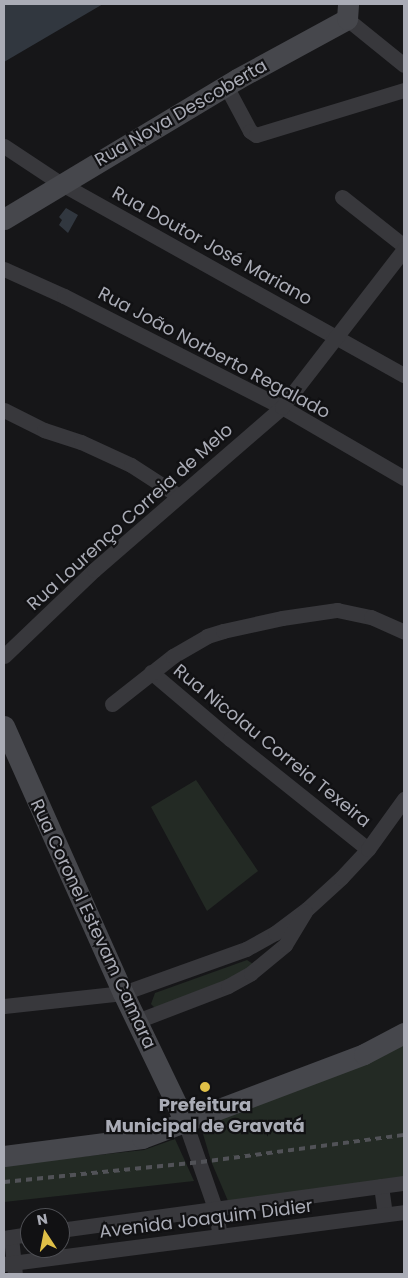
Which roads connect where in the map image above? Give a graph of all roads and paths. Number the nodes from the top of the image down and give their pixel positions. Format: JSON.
{"nodes":[{"id":1,"x":348,"y":11,"type":"edge"},
{"id":2,"x":404,"y":65,"type":"edge"},
{"id":3,"x":226,"y":86,"type":"junction"},
{"id":4,"x":404,"y":90,"type":"edge"},
{"id":5,"x":4,"y":146,"type":"edge"},
{"id":6,"x":60,"y":183,"type":"junction"},
{"id":7,"x":342,"y":197,"type":"dead end"},
{"id":8,"x":4,"y":219,"type":"edge"},
{"id":9,"x":404,"y":247,"type":"edge"},
{"id":10,"x":4,"y":269,"type":"edge"},
{"id":11,"x":335,"y":336,"type":"junction"},
{"id":12,"x":404,"y":375,"type":"edge"},
{"id":13,"x":282,"y":407,"type":"junction"},
{"id":14,"x":4,"y":410,"type":"edge"},
{"id":15,"x":404,"y":478,"type":"edge"},
{"id":16,"x":179,"y":496,"type":"junction"},
{"id":17,"x":404,"y":632,"type":"edge"},
{"id":18,"x":4,"y":656,"type":"edge"},
{"id":19,"x":151,"y":672,"type":"junction"},
{"id":20,"x":112,"y":704,"type":"dead end"},
{"id":21,"x":4,"y":726,"type":"edge"},
{"id":22,"x":404,"y":799,"type":"edge"},
{"id":23,"x":368,"y":849,"type":"junction"},
{"id":24,"x":307,"y":909,"type":"junction"},
{"id":25,"x":123,"y":993,"type":"junction"},
{"id":26,"x":4,"y":1006,"type":"edge"},
{"id":27,"x":137,"y":1021,"type":"junction"},
{"id":28,"x":404,"y":1033,"type":"edge"},
{"id":29,"x":185,"y":1122,"type":"junction"},
{"id":30,"x":4,"y":1156,"type":"edge"},
{"id":31,"x":404,"y":1183,"type":"edge"},
{"id":32,"x":382,"y":1186,"type":"junction"},
{"id":33,"x":215,"y":1208,"type":"junction"},
{"id":34,"x":404,"y":1212,"type":"edge"},
{"id":35,"x":385,"y":1214,"type":"junction"},
{"id":36,"x":70,"y":1229,"type":"edge"},
{"id":37,"x":20,"y":1235,"type":"edge"},
{"id":38,"x":220,"y":1235,"type":"junction"},
{"id":39,"x":7,"y":1237,"type":"edge"},
{"id":40,"x":11,"y":1267,"type":"edge"}],
"edges":[{"from":1,"to":2,"type":"street"},
{"from":1,"to":3,"type":"main road","name":"Rua Nova Descoberta"},
{"from":3,"to":4,"type":"street"},
{"from":3,"to":6,"type":"main road","name":"Rua Nova Descoberta"},
{"from":5,"to":6,"type":"street","name":"Rua Doutor José Mariano"},
{"from":6,"to":8,"type":"main road","name":"Rua Nova Descoberta"},
{"from":6,"to":11,"type":"street","name":"Rua Doutor José Mariano"},
{"from":7,"to":9,"type":"street"},
{"from":9,"to":11,"type":"street","name":"Rua Lourenço Correia de Melo"},
{"from":10,"to":13,"type":"street","name":"Rua João Norberto Regalado"},
{"from":11,"to":12,"type":"street","name":"Rua Doutor José Mariano"},
{"from":11,"to":13,"type":"street","name":"Rua Lourenço Correia de Melo"},
{"from":13,"to":15,"type":"street","name":"Rua João Norberto Regalado"},
{"from":13,"to":16,"type":"street","name":"Rua Lourenço Correia de Melo"},
{"from":14,"to":16,"type":"street"},
{"from":16,"to":18,"type":"street","name":"Rua Lourenço Correia de Melo"},
{"from":17,"to":19,"type":"street","name":"Rua Nicolau Correia Texeira"},
{"from":19,"to":20,"type":"street","name":"Rua Nicolau Correia Texeira"},
{"from":19,"to":23,"type":"street","name":"Rua Nicolau Correia Texeira"},
{"from":21,"to":25,"type":"main road","name":"Rua Coronel Estevam Camara"},
{"from":22,"to":23,"type":"street"},
{"from":23,"to":24,"type":"street"},
{"from":24,"to":25,"type":"street"},
{"from":24,"to":27,"type":"street"},
{"from":25,"to":26,"type":"street"},
{"from":25,"to":27,"type":"main road","name":"Rua Coronel Estevam Camara"},
{"from":27,"to":29,"type":"main road","name":"Rua Coronel Estevam Camara"},
{"from":28,"to":29,"type":"main road"},
{"from":29,"to":30,"type":"main road"},
{"from":29,"to":33,"type":"street"},
{"from":31,"to":32,"type":"street","name":"Avenida Joaquim Didier"},
{"from":32,"to":33,"type":"street","name":"Avenida Joaquim Didier"},
{"from":32,"to":35,"type":"street"},
{"from":33,"to":36,"type":"street","name":"Avenida Joaquim Didier"},
{"from":33,"to":38,"type":"street"},
{"from":34,"to":35,"type":"street","name":"Avenida Joaquim Didier"},
{"from":35,"to":38,"type":"street","name":"Avenida Joaquim Didier"},
{"from":37,"to":39,"type":"street"},
{"from":38,"to":40,"type":"street","name":"Avenida Joaquim Didier"},
{"from":39,"to":40,"type":"street"}]}
